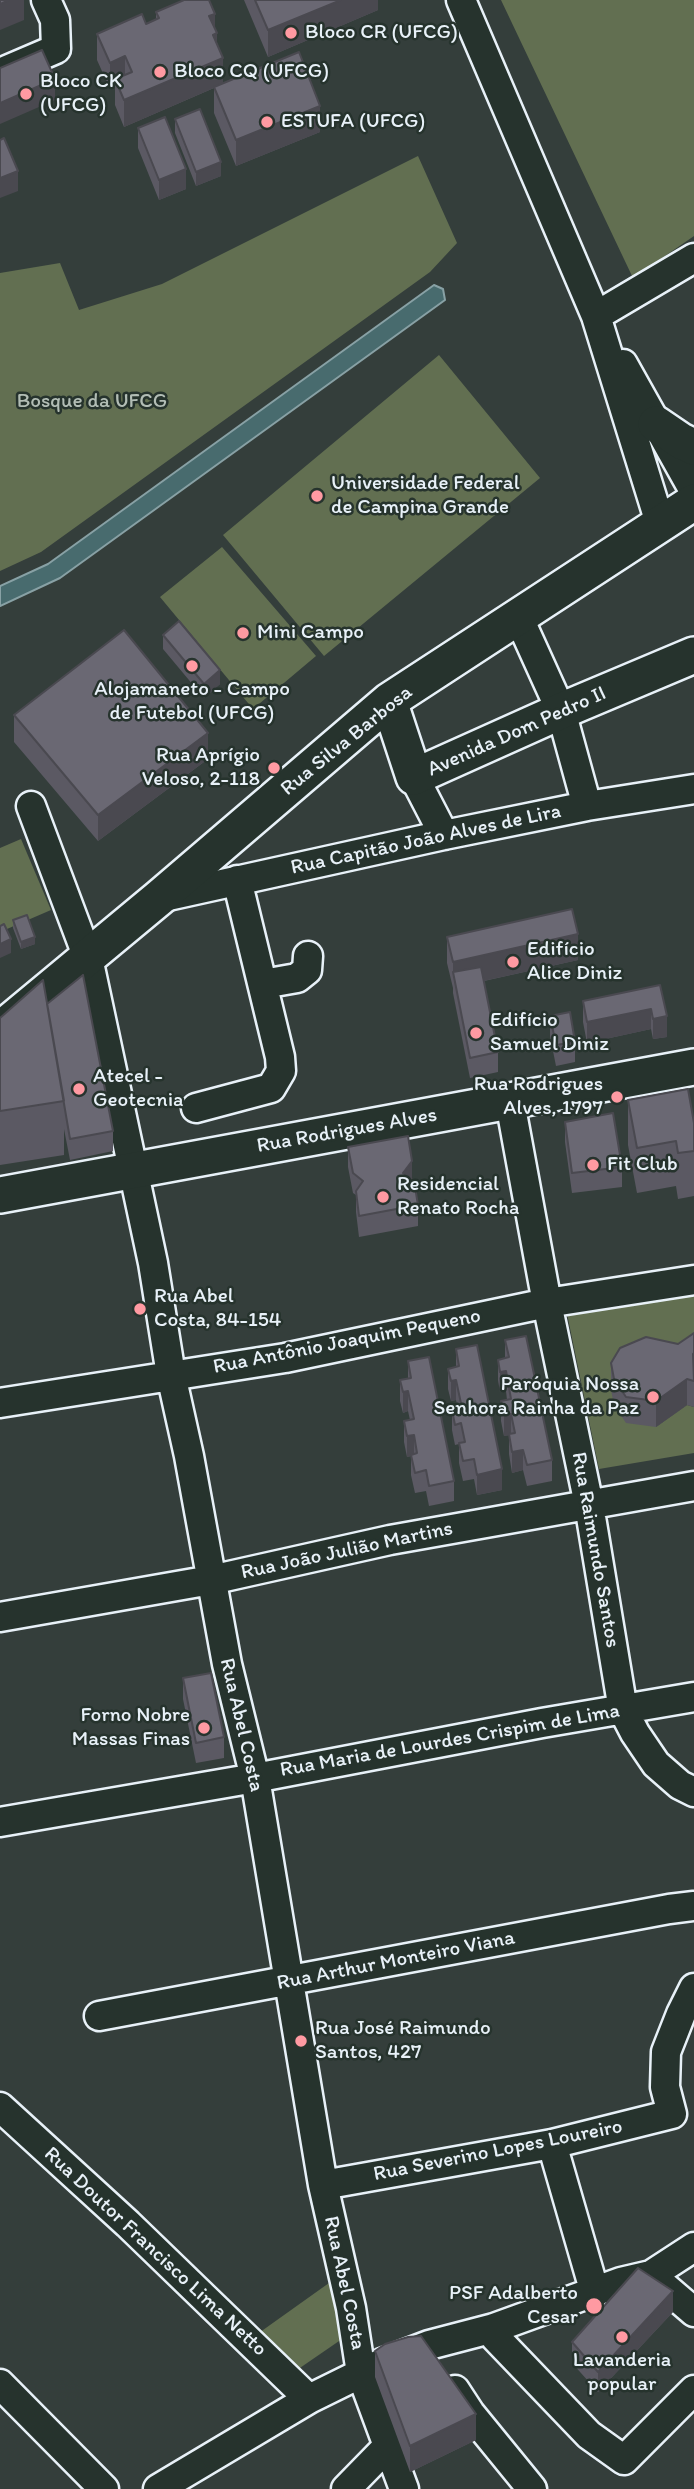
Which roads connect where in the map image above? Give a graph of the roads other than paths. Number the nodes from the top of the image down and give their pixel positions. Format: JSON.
{"nodes":[{"id":1,"x":46,"y":0,"type":"edge"},
{"id":2,"x":461,"y":0,"type":"edge"},
{"id":3,"x":0,"y":73,"type":"edge"},
{"id":4,"x":694,"y":258,"type":"edge"},
{"id":5,"x":596,"y":316,"type":"junction"},
{"id":6,"x":656,"y":424,"type":"junction"},
{"id":7,"x":694,"y":447,"type":"edge"},
{"id":8,"x":694,"y":491,"type":"edge"},
{"id":9,"x":694,"y":502,"type":"edge"},
{"id":10,"x":660,"y":523,"type":"junction"},
{"id":11,"x":518,"y":616,"type":"junction"},
{"id":12,"x":694,"y":655,"type":"edge"},
{"id":13,"x":389,"y":701,"type":"junction"},
{"id":14,"x":561,"y":711,"type":"junction"},
{"id":15,"x":414,"y":777,"type":"junction"},
{"id":16,"x":694,"y":789,"type":"edge"},
{"id":17,"x":31,"y":806,"type":"dead end"},
{"id":18,"x":587,"y":806,"type":"junction"},
{"id":19,"x":444,"y":835,"type":"junction"},
{"id":20,"x":237,"y":880,"type":"junction"},
{"id":21,"x":159,"y":898,"type":"junction"},
{"id":22,"x":308,"y":956,"type":"dead end"},
{"id":23,"x":88,"y":958,"type":"junction"},
{"id":24,"x":263,"y":984,"type":"junction"},
{"id":25,"x":0,"y":1030,"type":"edge"},
{"id":26,"x":694,"y":1067,"type":"edge"},
{"id":27,"x":510,"y":1102,"type":"junction"},
{"id":28,"x":196,"y":1108,"type":"dead end"},
{"id":29,"x":134,"y":1168,"type":"junction"},
{"id":30,"x":0,"y":1195,"type":"edge"},
{"id":31,"x":694,"y":1280,"type":"edge"},
{"id":32,"x":547,"y":1303,"type":"junction"},
{"id":33,"x":171,"y":1375,"type":"junction"},
{"id":34,"x":0,"y":1403,"type":"edge"},
{"id":35,"x":694,"y":1486,"type":"edge"},
{"id":36,"x":589,"y":1505,"type":"junction"},
{"id":37,"x":211,"y":1580,"type":"junction"},
{"id":38,"x":0,"y":1617,"type":"edge"},
{"id":39,"x":694,"y":1697,"type":"edge"},
{"id":40,"x":623,"y":1710,"type":"junction"},
{"id":41,"x":255,"y":1777,"type":"junction"},
{"id":42,"x":694,"y":1792,"type":"edge"},
{"id":43,"x":0,"y":1822,"type":"edge"},
{"id":44,"x":694,"y":1906,"type":"edge"},
{"id":45,"x":289,"y":1981,"type":"junction"},
{"id":46,"x":694,"y":1988,"type":"edge"},
{"id":47,"x":99,"y":2016,"type":"dead end"},
{"id":48,"x":0,"y":2107,"type":"edge"},
{"id":49,"x":552,"y":2144,"type":"junction"},
{"id":50,"x":323,"y":2185,"type":"junction"},
{"id":51,"x":694,"y":2246,"type":"edge"},
{"id":52,"x":651,"y":2275,"type":"junction"},
{"id":53,"x":595,"y":2293,"type":"junction"},
{"id":54,"x":694,"y":2312,"type":"edge"},
{"id":55,"x":494,"y":2328,"type":"junction"},
{"id":56,"x":429,"y":2345,"type":"junction"},
{"id":57,"x":361,"y":2374,"type":"junction"},
{"id":58,"x":0,"y":2384,"type":"edge"},
{"id":59,"x":694,"y":2390,"type":"edge"},
{"id":60,"x":309,"y":2399,"type":"junction"},
{"id":61,"x":387,"y":2447,"type":"junction"},
{"id":62,"x":104,"y":2489,"type":"edge"},
{"id":63,"x":158,"y":2489,"type":"edge"},
{"id":64,"x":346,"y":2489,"type":"edge"},
{"id":65,"x":404,"y":2489,"type":"edge"},
{"id":66,"x":532,"y":2489,"type":"edge"}],
"edges":[{"from":1,"to":3,"type":"street"},
{"from":2,"to":5,"type":"street"},
{"from":4,"to":5,"type":"street"},
{"from":5,"to":6,"type":"street"},
{"from":5,"to":10,"type":"street"},
{"from":6,"to":7,"type":"main road"},
{"from":6,"to":8,"type":"street"},
{"from":9,"to":10,"type":"main road","name":"Rua Silva Barbosa"},
{"from":10,"to":11,"type":"main road","name":"Rua Silva Barbosa"},
{"from":11,"to":13,"type":"main road","name":"Rua Silva Barbosa"},
{"from":11,"to":14,"type":"street"},
{"from":12,"to":14,"type":"main road","name":"Avenida Dom Pedro II"},
{"from":13,"to":15,"type":"main road","name":"Avenida Dom Pedro II"},
{"from":13,"to":21,"type":"main road","name":"Rua Silva Barbosa"},
{"from":14,"to":15,"type":"main road","name":"Avenida Dom Pedro II"},
{"from":14,"to":18,"type":"street"},
{"from":15,"to":19,"type":"street"},
{"from":16,"to":18,"type":"street","name":"Rua Capitão João Alves de Lira"},
{"from":17,"to":23,"type":"street","name":"Rua Abel Costa"},
{"from":18,"to":19,"type":"street","name":"Rua Capitão João Alves de Lira"},
{"from":19,"to":20,"type":"street","name":"Rua Capitão João Alves de Lira"},
{"from":20,"to":21,"type":"street","name":"Rua Capitão João Alves de Lira"},
{"from":20,"to":24,"type":"street"},
{"from":21,"to":23,"type":"main road","name":"Rua Silva Barbosa"},
{"from":22,"to":24,"type":"street"},
{"from":23,"to":25,"type":"main road","name":"Rua Silva Barbosa"},
{"from":23,"to":29,"type":"street","name":"Rua Abel Costa"},
{"from":24,"to":28,"type":"street"},
{"from":26,"to":27,"type":"main road","name":"Rua Rodrigues Alves"},
{"from":27,"to":29,"type":"main road","name":"Rua Rodrigues Alves"},
{"from":27,"to":32,"type":"street","name":"Rua Raimundo Santos"},
{"from":29,"to":30,"type":"main road","name":"Rua Rodrigues Alves"},
{"from":29,"to":33,"type":"street","name":"Rua Abel Costa"},
{"from":31,"to":32,"type":"street","name":"Rua Antônio Joaquim Pequeno"},
{"from":32,"to":33,"type":"street","name":"Rua Antônio Joaquim Pequeno"},
{"from":32,"to":36,"type":"street","name":"Rua Raimundo Santos"},
{"from":33,"to":34,"type":"street","name":"Rua Antônio Joaquim Pequeno"},
{"from":33,"to":37,"type":"street","name":"Rua Abel Costa"},
{"from":35,"to":36,"type":"street","name":"Rua João Julião Martins"},
{"from":36,"to":37,"type":"street","name":"Rua João Julião Martins"},
{"from":36,"to":40,"type":"street","name":"Rua Raimundo Santos"},
{"from":37,"to":38,"type":"street","name":"Rua João Julião Martins"},
{"from":37,"to":41,"type":"street","name":"Rua Abel Costa"},
{"from":39,"to":40,"type":"street","name":"Rua Maria de Lourdes Crispim de Lima"},
{"from":40,"to":41,"type":"street","name":"Rua Maria de Lourdes Crispim de Lima"},
{"from":40,"to":42,"type":"street"},
{"from":41,"to":43,"type":"street","name":"Rua Maria de Lourdes Crispim de Lima"},
{"from":41,"to":45,"type":"street","name":"Rua Abel Costa"},
{"from":44,"to":45,"type":"street","name":"Rua Arthur Monteiro Viana"},
{"from":45,"to":47,"type":"street","name":"Rua Arthur Monteiro Viana"},
{"from":45,"to":50,"type":"street","name":"Rua Abel Costa"},
{"from":46,"to":49,"type":"street","name":"Rua Severino Lopes Loureiro"},
{"from":48,"to":60,"type":"street","name":"Rua Doutor Francisco Lima Netto"},
{"from":49,"to":50,"type":"street","name":"Rua Severino Lopes Loureiro"},
{"from":49,"to":53,"type":"street"},
{"from":50,"to":57,"type":"street","name":"Rua Abel Costa"},
{"from":51,"to":52,"type":"street"},
{"from":52,"to":53,"type":"street"},
{"from":52,"to":54,"type":"street"},
{"from":53,"to":55,"type":"street"},
{"from":55,"to":56,"type":"street"},
{"from":55,"to":59,"type":"street"},
{"from":56,"to":57,"type":"street"},
{"from":56,"to":66,"type":"street"},
{"from":57,"to":60,"type":"street"},
{"from":57,"to":61,"type":"street","name":"Rua Abel Costa"},
{"from":58,"to":62,"type":"street"},
{"from":60,"to":63,"type":"street"},
{"from":61,"to":64,"type":"street"},
{"from":61,"to":65,"type":"street","name":"Rua Abel Costa"}]}
